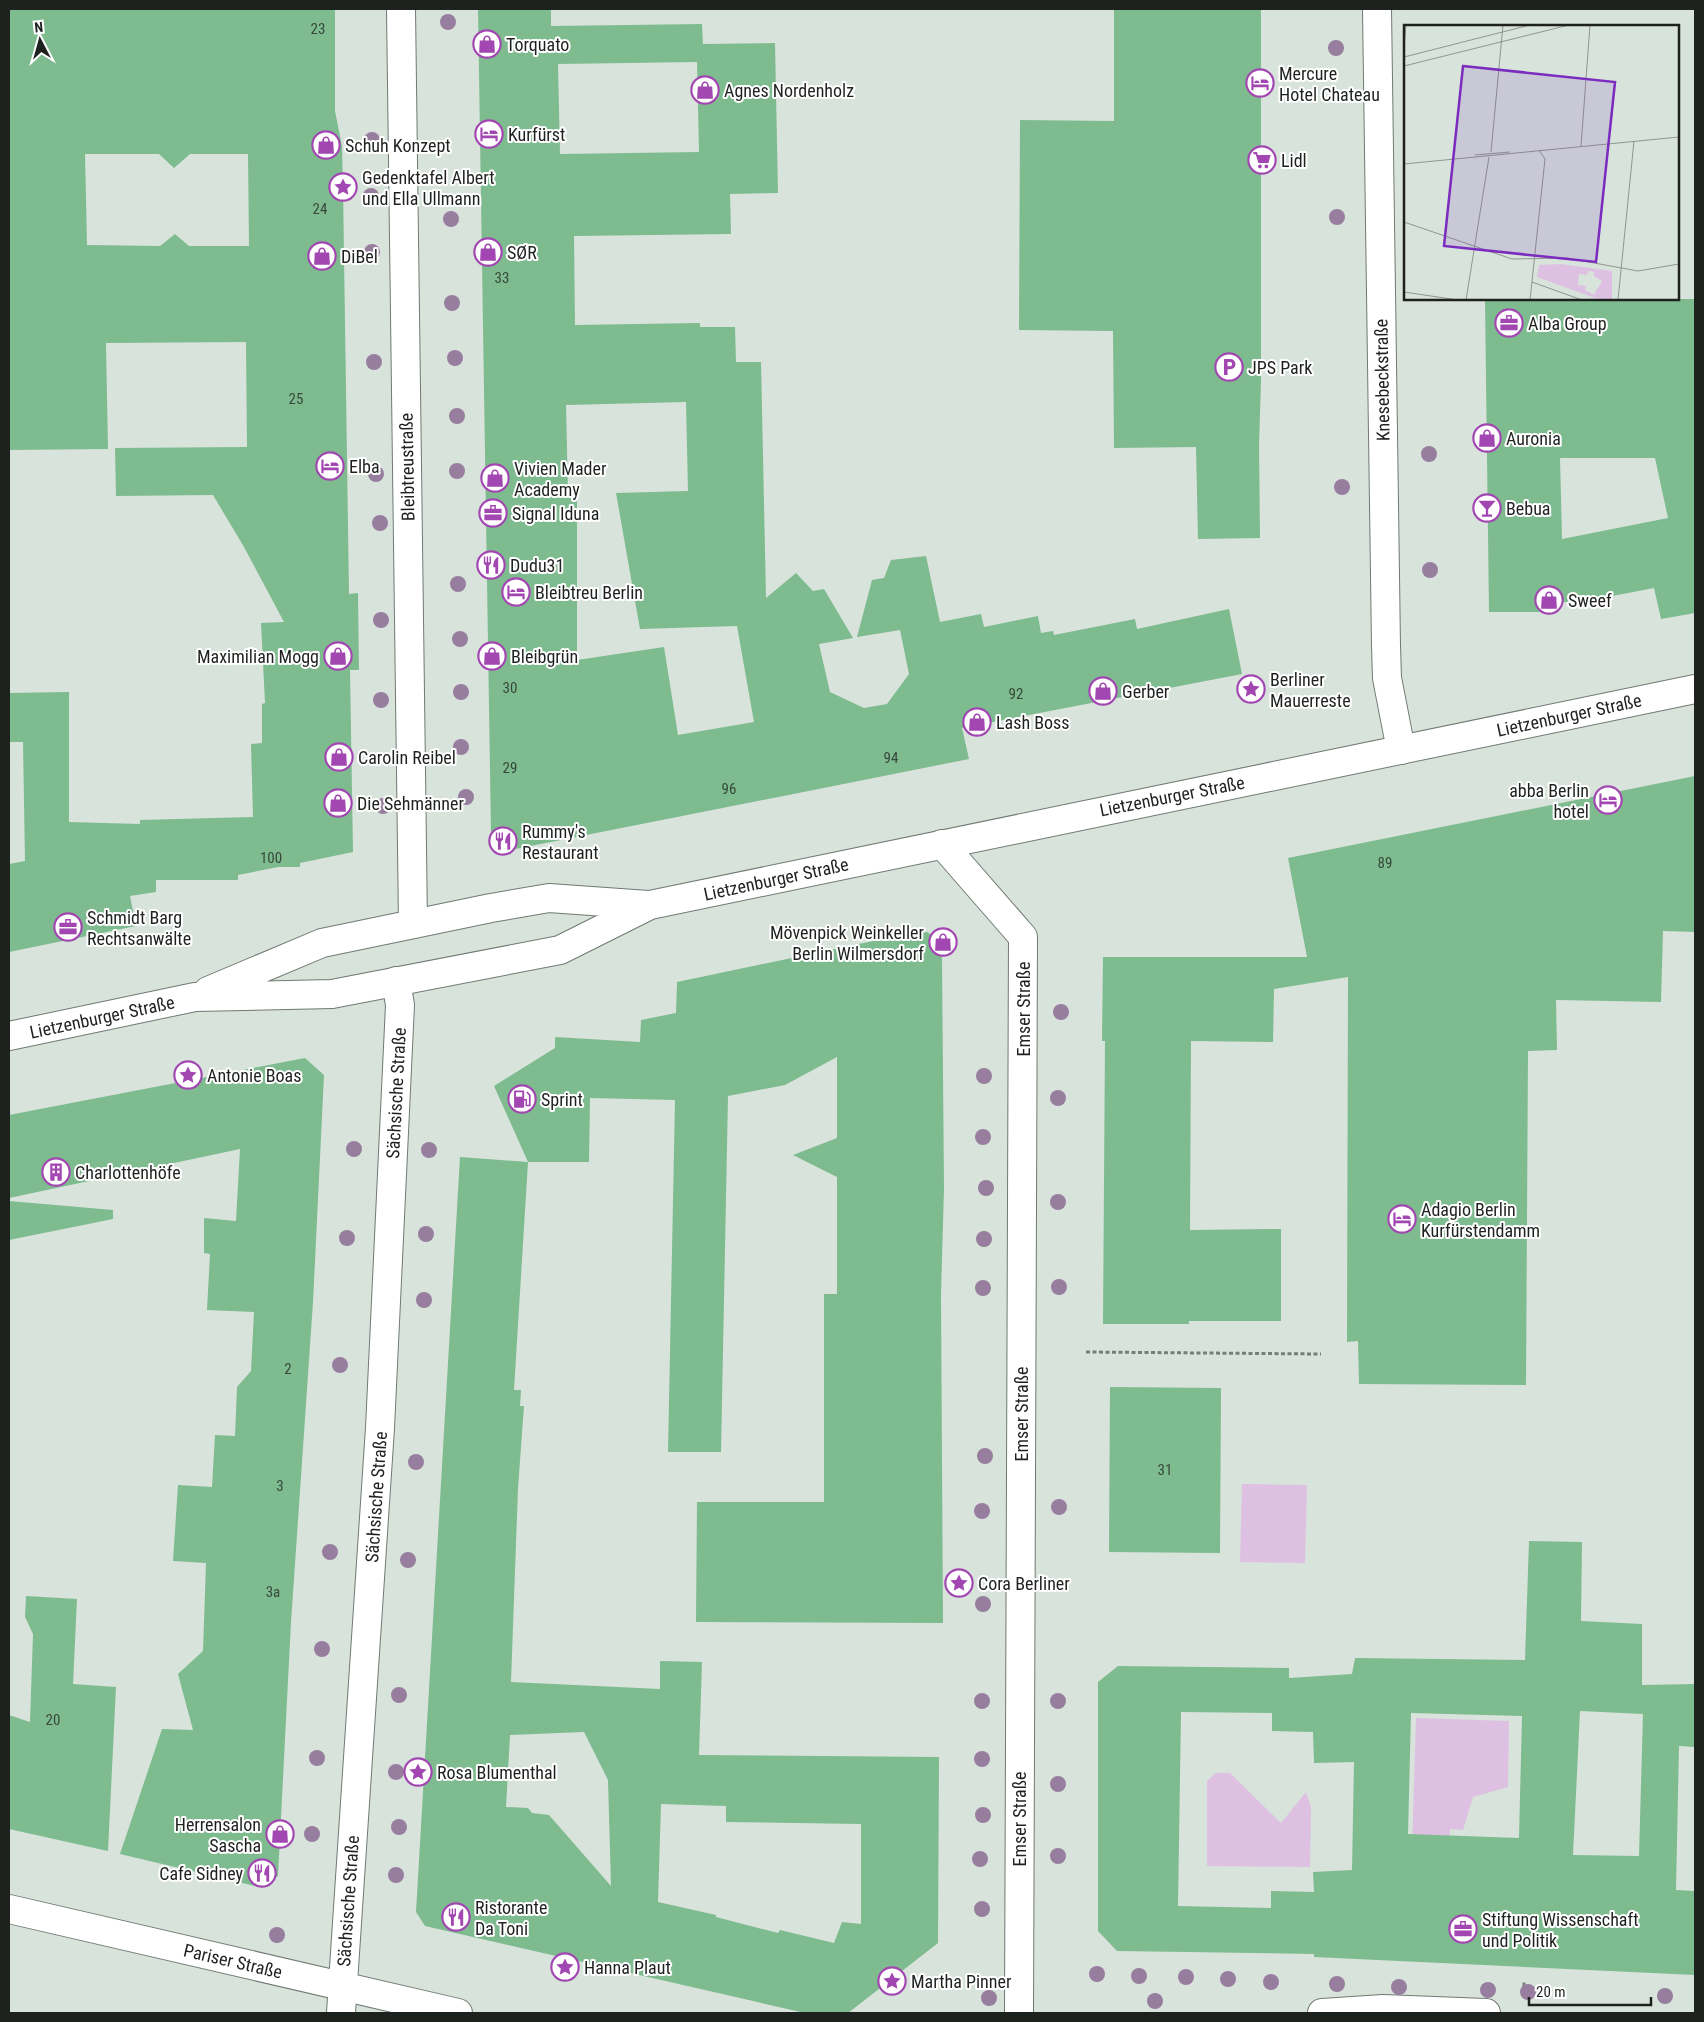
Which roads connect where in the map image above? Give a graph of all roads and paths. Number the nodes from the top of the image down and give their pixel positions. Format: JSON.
{"nodes":[{"id":1,"x":401,"y":9,"type":"edge"},
{"id":2,"x":1377,"y":9,"type":"edge"},
{"id":3,"x":1695,"y":689,"type":"edge"},
{"id":4,"x":1402,"y":750,"type":"junction"},
{"id":5,"x":942,"y":844,"type":"junction"},
{"id":6,"x":650,"y":905,"type":"junction"},
{"id":7,"x":412,"y":924,"type":"junction"},
{"id":8,"x":396,"y":981,"type":"junction"},
{"id":9,"x":194,"y":997,"type":"junction"},
{"id":10,"x":9,"y":1036,"type":"edge"},
{"id":11,"x":1086,"y":1352,"type":"dead end"},
{"id":12,"x":1321,"y":1354,"type":"dead end"},
{"id":13,"x":9,"y":1909,"type":"edge"},
{"id":14,"x":1524,"y":1981,"type":"dead end"},
{"id":15,"x":343,"y":1986,"type":"junction"},
{"id":16,"x":1524,"y":1993,"type":"dead end"},
{"id":17,"x":341,"y":2013,"type":"edge"},
{"id":18,"x":458,"y":2013,"type":"edge"},
{"id":19,"x":1019,"y":2013,"type":"edge"},
{"id":20,"x":1322,"y":2013,"type":"edge"},
{"id":21,"x":1486,"y":2013,"type":"edge"}],
"edges":[{"from":1,"to":7,"type":"street","name":"Bleibtreustraße"},
{"from":2,"to":4,"type":"street","name":"Knesebeckstraße"},
{"from":3,"to":4,"type":"street","name":"Lietzenburger Straße"},
{"from":4,"to":5,"type":"street","name":"Lietzenburger Straße"},
{"from":5,"to":6,"type":"street","name":"Lietzenburger Straße"},
{"from":5,"to":19,"type":"street","name":"Emser Straße"},
{"from":6,"to":7,"type":"street","name":"Lietzenburger Straße"},
{"from":6,"to":8,"type":"street","name":"Lietzenburger Straße"},
{"from":7,"to":9,"type":"street","name":"Lietzenburger Straße"},
{"from":8,"to":9,"type":"street","name":"Lietzenburger Straße"},
{"from":8,"to":15,"type":"street","name":"Sächsische Straße"},
{"from":9,"to":10,"type":"street","name":"Lietzenburger Straße"},
{"from":11,"to":12,"type":"path"},
{"from":13,"to":15,"type":"street","name":"Pariser Straße"},
{"from":14,"to":16,"type":"path"},
{"from":15,"to":17,"type":"street","name":"Sächsische Straße"},
{"from":15,"to":18,"type":"street","name":"Pariser Straße"},
{"from":20,"to":21,"type":"street"}]}
